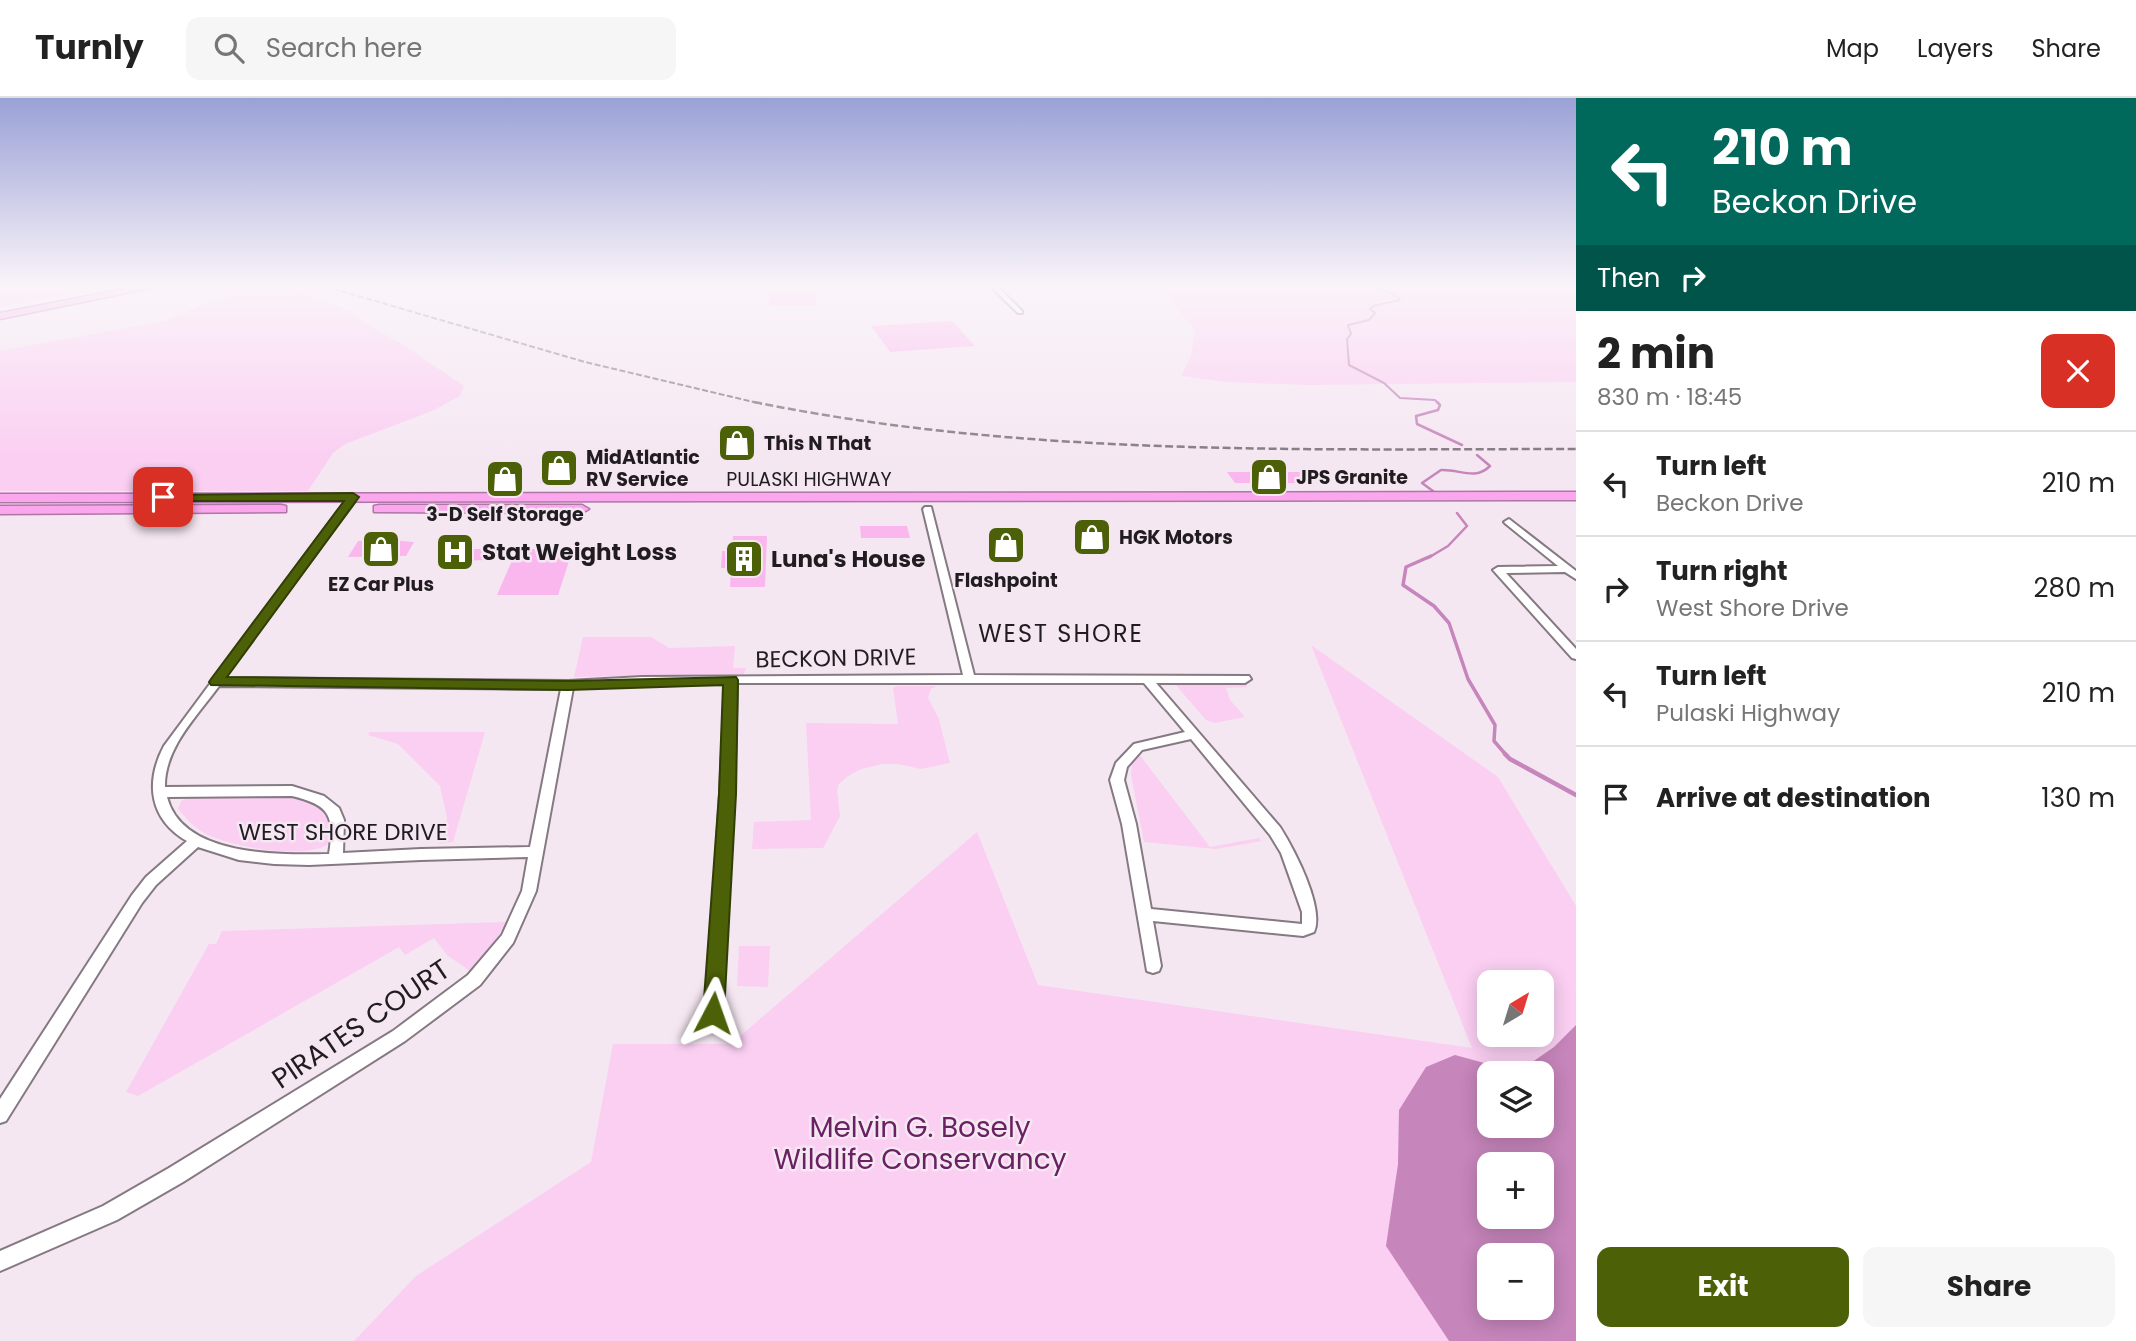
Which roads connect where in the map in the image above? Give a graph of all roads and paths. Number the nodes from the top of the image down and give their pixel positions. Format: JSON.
{"nodes":[{"id":1,"x":1576,"y":496,"type":"edge"},
{"id":2,"x":353,"y":497,"type":"junction"},
{"id":3,"x":0,"y":498,"type":"edge"},
{"id":4,"x":1576,"y":507,"type":"edge"},
{"id":5,"x":344,"y":509,"type":"junction"},
{"id":6,"x":928,"y":509,"type":"junction"},
{"id":7,"x":0,"y":512,"type":"edge"},
{"id":8,"x":1509,"y":522,"type":"dead end"},
{"id":9,"x":1571,"y":569,"type":"edge"},
{"id":10,"x":1576,"y":576,"type":"edge"},
{"id":11,"x":1576,"y":656,"type":"edge"},
{"id":12,"x":969,"y":678,"type":"junction"},
{"id":13,"x":1245,"y":679,"type":"dead end"},
{"id":14,"x":731,"y":680,"type":"junction"},
{"id":15,"x":1148,"y":680,"type":"junction"},
{"id":16,"x":216,"y":682,"type":"junction"},
{"id":17,"x":568,"y":685,"type":"junction"},
{"id":18,"x":1194,"y":735,"type":"junction"},
{"id":19,"x":158,"y":792,"type":"junction"},
{"id":20,"x":195,"y":842,"type":"junction"},
{"id":21,"x":537,"y":852,"type":"junction"},
{"id":22,"x":335,"y":858,"type":"junction"},
{"id":23,"x":1144,"y":914,"type":"junction"},
{"id":24,"x":1153,"y":966,"type":"dead end"},
{"id":25,"x":713,"y":1013,"type":"dead end"},
{"id":26,"x":0,"y":1115,"type":"edge"},
{"id":27,"x":0,"y":1261,"type":"edge"}],
"edges":[{"from":1,"to":2,"type":"highway","name":"PULASKI HIGHWAY"},
{"from":2,"to":3,"type":"highway","name":"PULASKI HIGHWAY"},
{"from":2,"to":5,"type":"street"},
{"from":4,"to":6,"type":"highway","name":"PULASKI HIGHWAY"},
{"from":5,"to":6,"type":"highway","name":"PULASKI HIGHWAY"},
{"from":5,"to":7,"type":"highway","name":"PULASKI HIGHWAY"},
{"from":5,"to":16,"type":"street"},
{"from":6,"to":12,"type":"street"},
{"from":8,"to":9,"type":"street"},
{"from":9,"to":10,"type":"street"},
{"from":9,"to":11,"type":"street"},
{"from":12,"to":14,"type":"street","name":"BECKON DRIVE"},
{"from":12,"to":15,"type":"street","name":"BECKON DRIVE"},
{"from":13,"to":15,"type":"street","name":"BECKON DRIVE"},
{"from":14,"to":17,"type":"street","name":"BECKON DRIVE"},
{"from":14,"to":25,"type":"street"},
{"from":15,"to":18,"type":"street"},
{"from":16,"to":17,"type":"street","name":"BECKON DRIVE"},
{"from":16,"to":19,"type":"street"},
{"from":17,"to":21,"type":"street","name":"PIRATES COURT"},
{"from":18,"to":23,"type":"street"},
{"from":18,"to":23,"type":"street"},
{"from":19,"to":20,"type":"street","name":"WEST SHORE DRIVE"},
{"from":19,"to":22,"type":"street"},
{"from":20,"to":22,"type":"street","name":"WEST SHORE DRIVE"},
{"from":20,"to":26,"type":"street"},
{"from":21,"to":22,"type":"street","name":"WEST SHORE DRIVE"},
{"from":21,"to":27,"type":"street","name":"PIRATES COURT"},
{"from":23,"to":24,"type":"street"}]}
